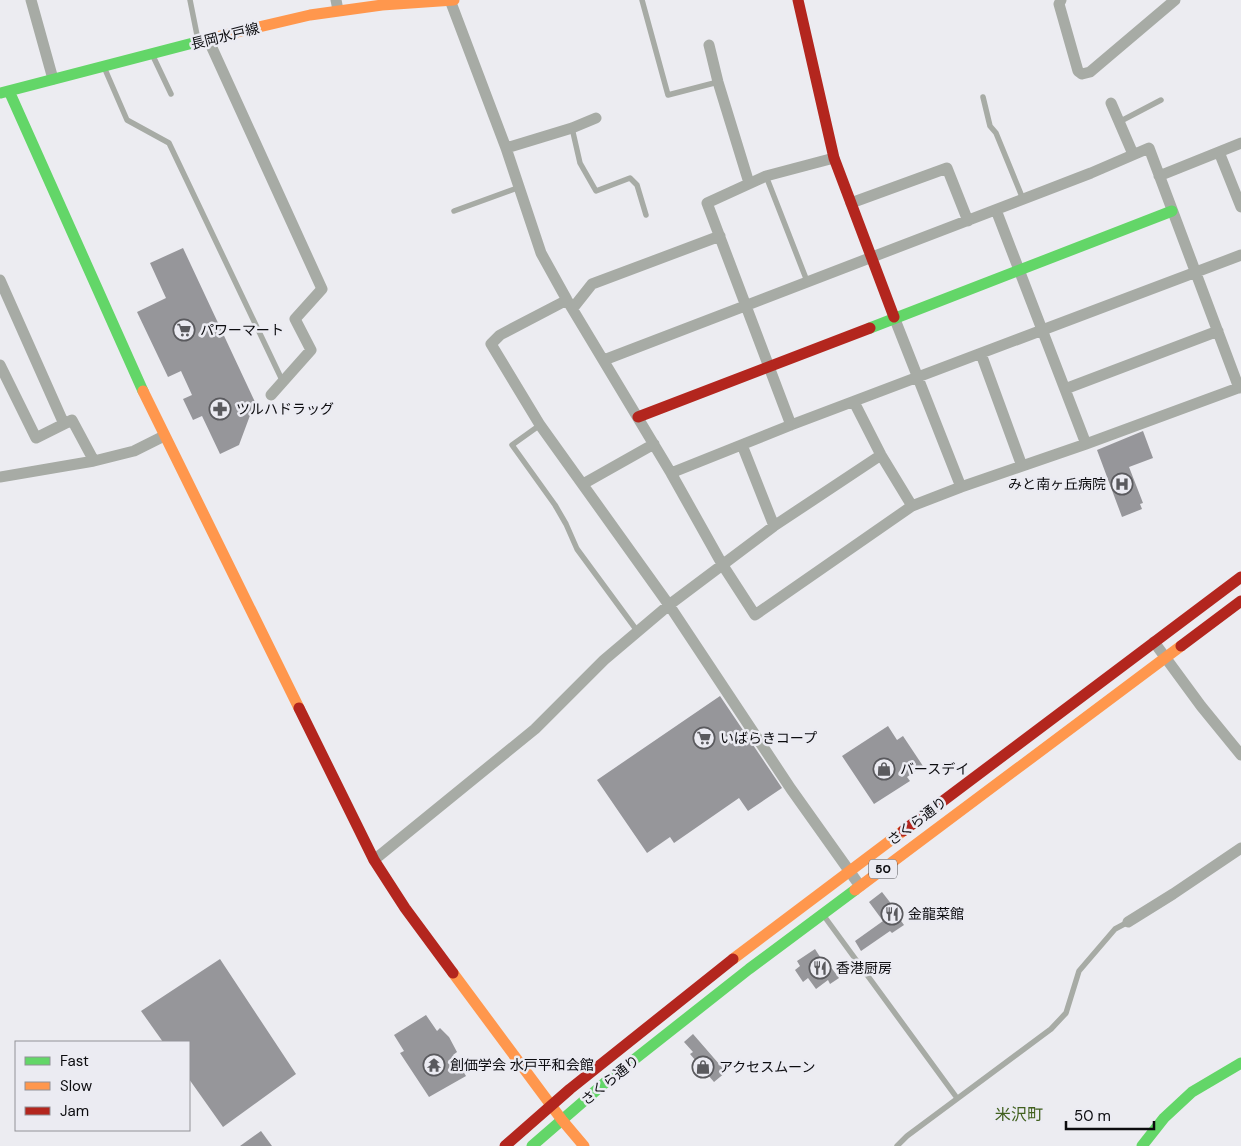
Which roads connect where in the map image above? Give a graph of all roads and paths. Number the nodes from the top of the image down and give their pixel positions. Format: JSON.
{"nodes":[{"id":1,"x":31,"y":0,"type":"edge"},
{"id":2,"x":190,"y":0,"type":"edge"},
{"id":3,"x":450,"y":0,"type":"edge"},
{"id":4,"x":454,"y":0,"type":"edge"},
{"id":5,"x":642,"y":0,"type":"edge"},
{"id":6,"x":798,"y":0,"type":"edge"},
{"id":7,"x":1061,"y":0,"type":"edge"},
{"id":8,"x":1175,"y":0,"type":"edge"},
{"id":9,"x":337,"y":5,"type":"edge"},
{"id":10,"x":204,"y":41,"type":"junction"},
{"id":11,"x":710,"y":44,"type":"dead end"},
{"id":12,"x":152,"y":54,"type":"junction"},
{"id":13,"x":104,"y":67,"type":"junction"},
{"id":14,"x":53,"y":79,"type":"junction"},
{"id":15,"x":718,"y":82,"type":"junction"},
{"id":16,"x":5,"y":93,"type":"edge"},
{"id":17,"x":171,"y":94,"type":"dead end"},
{"id":18,"x":983,"y":97,"type":"dead end"},
{"id":19,"x":1161,"y":100,"type":"dead end"},
{"id":20,"x":1111,"y":103,"type":"dead end"},
{"id":21,"x":596,"y":118,"type":"dead end"},
{"id":22,"x":1119,"y":122,"type":"junction"},
{"id":23,"x":572,"y":128,"type":"junction"},
{"id":24,"x":1241,"y":143,"type":"edge"},
{"id":25,"x":506,"y":148,"type":"junction"},
{"id":26,"x":1219,"y":152,"type":"junction"},
{"id":27,"x":1133,"y":154,"type":"junction"},
{"id":28,"x":834,"y":158,"type":"junction"},
{"id":29,"x":766,"y":176,"type":"junction"},
{"id":30,"x":1159,"y":176,"type":"junction"},
{"id":31,"x":749,"y":183,"type":"junction"},
{"id":32,"x":520,"y":187,"type":"junction"},
{"id":33,"x":1022,"y":199,"type":"junction"},
{"id":34,"x":851,"y":203,"type":"junction"},
{"id":35,"x":1241,"y":207,"type":"edge"},
{"id":36,"x":454,"y":210,"type":"dead end"},
{"id":37,"x":996,"y":210,"type":"junction"},
{"id":38,"x":1172,"y":211,"type":"junction"},
{"id":39,"x":646,"y":215,"type":"dead end"},
{"id":40,"x":968,"y":220,"type":"junction"},
{"id":41,"x":720,"y":236,"type":"junction"},
{"id":42,"x":1241,"y":255,"type":"edge"},
{"id":43,"x":871,"y":257,"type":"junction"},
{"id":44,"x":1019,"y":271,"type":"junction"},
{"id":45,"x":1196,"y":272,"type":"junction"},
{"id":46,"x":0,"y":280,"type":"edge"},
{"id":47,"x":807,"y":281,"type":"junction"},
{"id":48,"x":570,"y":304,"type":"junction"},
{"id":49,"x":747,"y":306,"type":"junction"},
{"id":50,"x":894,"y":317,"type":"junction"},
{"id":51,"x":1042,"y":330,"type":"junction"},
{"id":52,"x":1218,"y":331,"type":"junction"},
{"id":53,"x":981,"y":354,"type":"junction"},
{"id":54,"x":604,"y":360,"type":"junction"},
{"id":55,"x":0,"y":365,"type":"edge"},
{"id":56,"x":769,"y":365,"type":"junction"},
{"id":57,"x":918,"y":378,"type":"junction"},
{"id":58,"x":283,"y":382,"type":"junction"},
{"id":59,"x":1240,"y":388,"type":"edge"},
{"id":60,"x":1066,"y":389,"type":"junction"},
{"id":61,"x":271,"y":395,"type":"dead end"},
{"id":62,"x":854,"y":402,"type":"junction"},
{"id":63,"x":638,"y":416,"type":"junction"},
{"id":64,"x":64,"y":424,"type":"junction"},
{"id":65,"x":540,"y":425,"type":"junction"},
{"id":66,"x":791,"y":425,"type":"junction"},
{"id":67,"x":164,"y":436,"type":"junction"},
{"id":68,"x":654,"y":444,"type":"junction"},
{"id":69,"x":1086,"y":444,"type":"junction"},
{"id":70,"x":742,"y":445,"type":"junction"},
{"id":71,"x":881,"y":455,"type":"junction"},
{"id":72,"x":94,"y":461,"type":"junction"},
{"id":73,"x":1022,"y":466,"type":"junction"},
{"id":74,"x":671,"y":473,"type":"junction"},
{"id":75,"x":0,"y":477,"type":"edge"},
{"id":76,"x":582,"y":484,"type":"junction"},
{"id":77,"x":961,"y":487,"type":"junction"},
{"id":78,"x":912,"y":506,"type":"junction"},
{"id":79,"x":774,"y":526,"type":"junction"},
{"id":80,"x":722,"y":564,"type":"junction"},
{"id":81,"x":1241,"y":577,"type":"edge"},
{"id":82,"x":1241,"y":601,"type":"edge"},
{"id":83,"x":669,"y":605,"type":"junction"},
{"id":84,"x":638,"y":632,"type":"junction"},
{"id":85,"x":1154,"y":642,"type":"junction"},
{"id":86,"x":1165,"y":658,"type":"junction"},
{"id":87,"x":1241,"y":755,"type":"edge"},
{"id":88,"x":1241,"y":848,"type":"edge"},
{"id":89,"x":374,"y":860,"type":"junction"},
{"id":90,"x":849,"y":872,"type":"junction"},
{"id":91,"x":860,"y":886,"type":"junction"},
{"id":92,"x":823,"y":914,"type":"junction"},
{"id":93,"x":1128,"y":922,"type":"joint"},
{"id":94,"x":1241,"y":1063,"type":"edge"},
{"id":95,"x":957,"y":1098,"type":"junction"},
{"id":96,"x":551,"y":1106,"type":"junction"},
{"id":97,"x":562,"y":1120,"type":"junction"},
{"id":98,"x":506,"y":1146,"type":"edge"},
{"id":99,"x":532,"y":1146,"type":"edge"},
{"id":100,"x":584,"y":1146,"type":"edge"},
{"id":101,"x":897,"y":1146,"type":"edge"},
{"id":102,"x":1142,"y":1146,"type":"edge"}],
"edges":[{"from":1,"to":14,"type":"street"},
{"from":2,"to":10,"type":"lane"},
{"from":3,"to":4,"type":"main road","name":"長岡水戸線"},
{"from":3,"to":9,"type":"main road","name":"長岡水戸線"},
{"from":3,"to":25,"type":"street"},
{"from":5,"to":15,"type":"lane"},
{"from":6,"to":28,"type":"main road"},
{"from":7,"to":8,"type":"street"},
{"from":9,"to":10,"type":"main road","name":"長岡水戸線"},
{"from":10,"to":12,"type":"main road","name":"長岡水戸線"},
{"from":10,"to":58,"type":"street"},
{"from":11,"to":15,"type":"street"},
{"from":12,"to":13,"type":"main road","name":"長岡水戸線"},
{"from":12,"to":17,"type":"lane"},
{"from":13,"to":14,"type":"main road","name":"長岡水戸線"},
{"from":13,"to":58,"type":"lane"},
{"from":14,"to":16,"type":"main road","name":"長岡水戸線"},
{"from":15,"to":31,"type":"street"},
{"from":16,"to":67,"type":"main road"},
{"from":18,"to":33,"type":"lane"},
{"from":19,"to":22,"type":"lane"},
{"from":20,"to":22,"type":"street"},
{"from":21,"to":23,"type":"street"},
{"from":22,"to":27,"type":"street"},
{"from":23,"to":25,"type":"street"},
{"from":23,"to":39,"type":"lane"},
{"from":24,"to":26,"type":"street"},
{"from":25,"to":32,"type":"street"},
{"from":26,"to":30,"type":"street"},
{"from":26,"to":35,"type":"street"},
{"from":27,"to":30,"type":"street"},
{"from":27,"to":33,"type":"street"},
{"from":28,"to":29,"type":"street"},
{"from":28,"to":34,"type":"main road"},
{"from":29,"to":31,"type":"street"},
{"from":29,"to":47,"type":"lane"},
{"from":30,"to":38,"type":"street"},
{"from":31,"to":41,"type":"street"},
{"from":32,"to":36,"type":"lane"},
{"from":32,"to":48,"type":"street"},
{"from":33,"to":37,"type":"street"},
{"from":34,"to":40,"type":"street"},
{"from":34,"to":43,"type":"main road"},
{"from":37,"to":40,"type":"street"},
{"from":37,"to":44,"type":"street"},
{"from":38,"to":44,"type":"main road"},
{"from":38,"to":45,"type":"street"},
{"from":40,"to":43,"type":"street"},
{"from":41,"to":48,"type":"street"},
{"from":41,"to":49,"type":"street"},
{"from":42,"to":45,"type":"street"},
{"from":43,"to":47,"type":"street"},
{"from":43,"to":50,"type":"main road"},
{"from":44,"to":50,"type":"main road"},
{"from":44,"to":51,"type":"street"},
{"from":45,"to":51,"type":"street"},
{"from":45,"to":52,"type":"street"},
{"from":46,"to":64,"type":"street"},
{"from":47,"to":49,"type":"street"},
{"from":48,"to":54,"type":"street"},
{"from":48,"to":65,"type":"street"},
{"from":49,"to":54,"type":"street"},
{"from":49,"to":56,"type":"street"},
{"from":50,"to":56,"type":"main road"},
{"from":50,"to":57,"type":"street"},
{"from":51,"to":53,"type":"street"},
{"from":51,"to":60,"type":"street"},
{"from":52,"to":59,"type":"street"},
{"from":52,"to":60,"type":"street"},
{"from":53,"to":57,"type":"street"},
{"from":53,"to":73,"type":"street"},
{"from":54,"to":63,"type":"street"},
{"from":55,"to":64,"type":"street"},
{"from":56,"to":63,"type":"main road"},
{"from":56,"to":66,"type":"street"},
{"from":57,"to":62,"type":"street"},
{"from":57,"to":77,"type":"street"},
{"from":58,"to":61,"type":"street"},
{"from":59,"to":69,"type":"street"},
{"from":60,"to":69,"type":"street"},
{"from":62,"to":66,"type":"street"},
{"from":62,"to":71,"type":"street"},
{"from":63,"to":68,"type":"street"},
{"from":64,"to":72,"type":"street"},
{"from":65,"to":76,"type":"street"},
{"from":65,"to":84,"type":"lane"},
{"from":66,"to":70,"type":"street"},
{"from":67,"to":72,"type":"street"},
{"from":67,"to":89,"type":"main road"},
{"from":68,"to":74,"type":"street"},
{"from":68,"to":76,"type":"street"},
{"from":69,"to":73,"type":"street"},
{"from":70,"to":74,"type":"street"},
{"from":70,"to":79,"type":"street"},
{"from":71,"to":78,"type":"street"},
{"from":71,"to":79,"type":"street"},
{"from":72,"to":75,"type":"street"},
{"from":73,"to":77,"type":"street"},
{"from":74,"to":80,"type":"street"},
{"from":76,"to":83,"type":"street"},
{"from":77,"to":78,"type":"street"},
{"from":78,"to":80,"type":"street"},
{"from":79,"to":80,"type":"street"},
{"from":80,"to":83,"type":"street"},
{"from":81,"to":85,"type":"main road","name":"さくら通り","number":"50"},
{"from":82,"to":86,"type":"main road","name":"さくら通り","number":"50"},
{"from":83,"to":84,"type":"street"},
{"from":83,"to":90,"type":"street"},
{"from":84,"to":89,"type":"street"},
{"from":85,"to":86,"type":"street"},
{"from":85,"to":90,"type":"main road","name":"さくら通り","number":"50"},
{"from":86,"to":87,"type":"street"},
{"from":86,"to":91,"type":"main road","name":"さくら通り","number":"50"},
{"from":88,"to":93,"type":"street"},
{"from":89,"to":96,"type":"main road"},
{"from":90,"to":91,"type":"street"},
{"from":90,"to":96,"type":"main road","name":"さくら通り","number":"50"},
{"from":91,"to":92,"type":"main road","name":"さくら通り","number":"50"},
{"from":92,"to":95,"type":"lane"},
{"from":92,"to":97,"type":"main road","name":"さくら通り","number":"50"},
{"from":93,"to":95,"type":"lane"},
{"from":94,"to":102,"type":"main road"},
{"from":95,"to":101,"type":"lane"},
{"from":96,"to":97,"type":"main road"},
{"from":96,"to":98,"type":"main road","name":"さくら通り","number":"50"},
{"from":97,"to":99,"type":"main road","name":"さくら通り","number":"50"},
{"from":97,"to":100,"type":"main road"}]}
